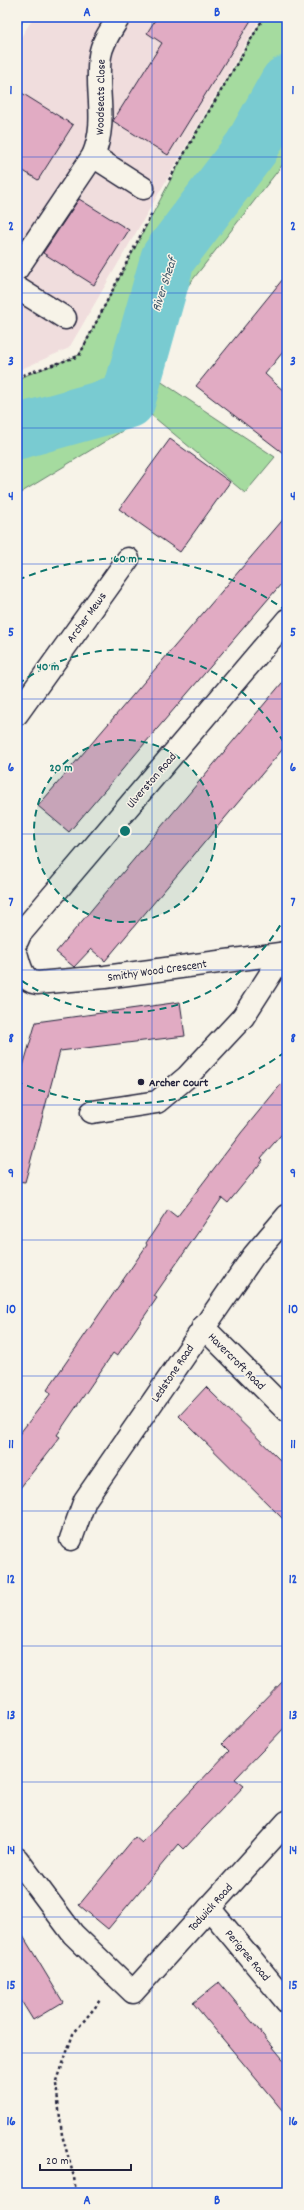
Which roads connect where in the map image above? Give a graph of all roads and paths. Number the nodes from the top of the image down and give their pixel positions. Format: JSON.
{"nodes":[{"id":1,"x":24,"y":17,"type":"edge"},
{"id":2,"x":119,"y":17,"type":"edge"},
{"id":3,"x":17,"y":29,"type":"edge"},
{"id":4,"x":93,"y":156,"type":"junction"},
{"id":5,"x":142,"y":188,"type":"dead end"},
{"id":6,"x":17,"y":270,"type":"edge"},
{"id":7,"x":17,"y":288,"type":"edge"},
{"id":8,"x":65,"y":318,"type":"dead end"},
{"id":9,"x":128,"y":559,"type":"dead end"},
{"id":10,"x":287,"y":620,"type":"edge"},
{"id":11,"x":17,"y":714,"type":"edge"},
{"id":12,"x":17,"y":941,"type":"edge"},
{"id":13,"x":285,"y":953,"type":"edge"},
{"id":14,"x":17,"y":956,"type":"edge"},
{"id":15,"x":92,"y":1112,"type":"dead end"},
{"id":16,"x":287,"y":1216,"type":"edge"},
{"id":17,"x":203,"y":1327,"type":"junction"},
{"id":18,"x":287,"y":1411,"type":"edge"},
{"id":19,"x":71,"y":1539,"type":"dead end"},
{"id":20,"x":287,"y":1822,"type":"edge"},
{"id":21,"x":17,"y":1859,"type":"edge"},
{"id":22,"x":209,"y":1908,"type":"junction"},
{"id":23,"x":127,"y":1985,"type":"junction"},
{"id":24,"x":287,"y":2002,"type":"edge"},
{"id":25,"x":76,"y":2193,"type":"edge"}],
"edges":[{"from":1,"to":3,"type":"path"},
{"from":2,"to":4,"type":"street","name":"Woodseats Close"},
{"from":4,"to":5,"type":"street"},
{"from":4,"to":6,"type":"street","name":"Woodseats Close"},
{"from":7,"to":8,"type":"street"},
{"from":9,"to":11,"type":"street","name":"Archer Mews"},
{"from":10,"to":12,"type":"street","name":"Ulverston Road"},
{"from":13,"to":14,"type":"street","name":"Smithy Wood Crescent"},
{"from":13,"to":15,"type":"street"},
{"from":16,"to":17,"type":"street","name":"Ledstone Road"},
{"from":17,"to":18,"type":"street","name":"Havercroft Road"},
{"from":17,"to":19,"type":"street","name":"Ledstone Road"},
{"from":20,"to":22,"type":"street","name":"Todwick Road"},
{"from":21,"to":23,"type":"street"},
{"from":22,"to":23,"type":"street","name":"Todwick Road"},
{"from":22,"to":24,"type":"street","name":"Perigree Road"},
{"from":23,"to":25,"type":"path"}]}
